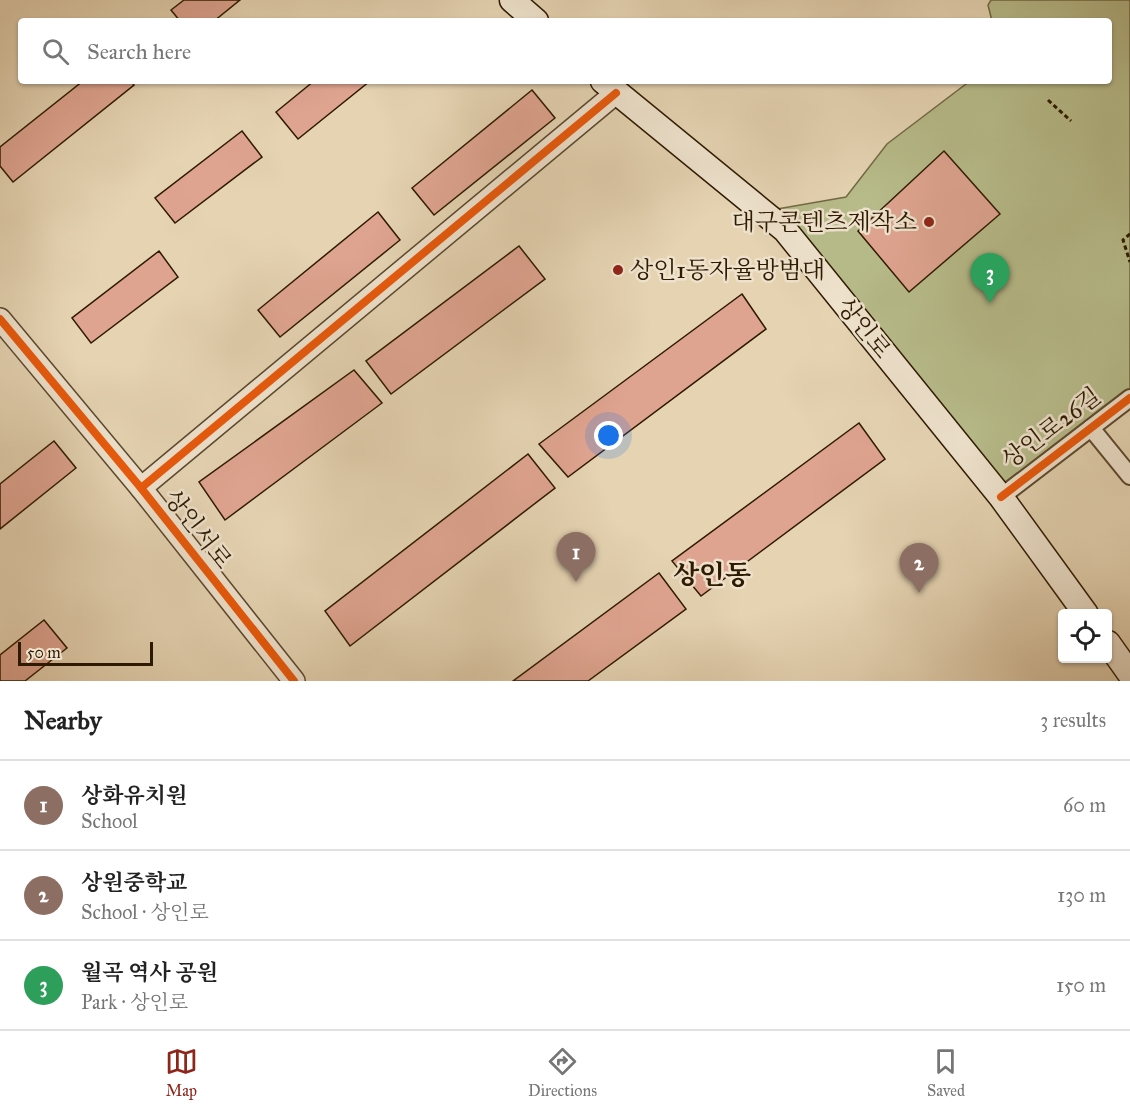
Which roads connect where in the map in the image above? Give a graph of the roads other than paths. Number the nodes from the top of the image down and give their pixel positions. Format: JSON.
{"nodes":[{"id":1,"x":512,"y":0,"type":"edge"},
{"id":2,"x":533,"y":18,"type":"edge"},
{"id":3,"x":609,"y":87,"type":"edge"},
{"id":4,"x":0,"y":320,"type":"edge"},
{"id":5,"x":1130,"y":398,"type":"edge"},
{"id":6,"x":1091,"y":428,"type":"junction"},
{"id":7,"x":1130,"y":476,"type":"edge"},
{"id":8,"x":141,"y":488,"type":"junction"},
{"id":9,"x":1001,"y":496,"type":"junction"},
{"id":10,"x":1082,"y":609,"type":"edge"},
{"id":11,"x":1112,"y":650,"type":"edge"},
{"id":12,"x":1130,"y":674,"type":"edge"},
{"id":13,"x":294,"y":681,"type":"edge"}],
"edges":[{"from":1,"to":2,"type":"main road"},
{"from":3,"to":8,"type":"street"},
{"from":3,"to":9,"type":"main road","name":"상인로"},
{"from":4,"to":8,"type":"street","name":"상인서로"},
{"from":5,"to":6,"type":"street","name":"상인로26길"},
{"from":6,"to":7,"type":"street"},
{"from":6,"to":9,"type":"street","name":"상인로26길"},
{"from":8,"to":13,"type":"street","name":"상인서로"},
{"from":9,"to":10,"type":"main road","name":"상인로"},
{"from":11,"to":12,"type":"main road"}]}
